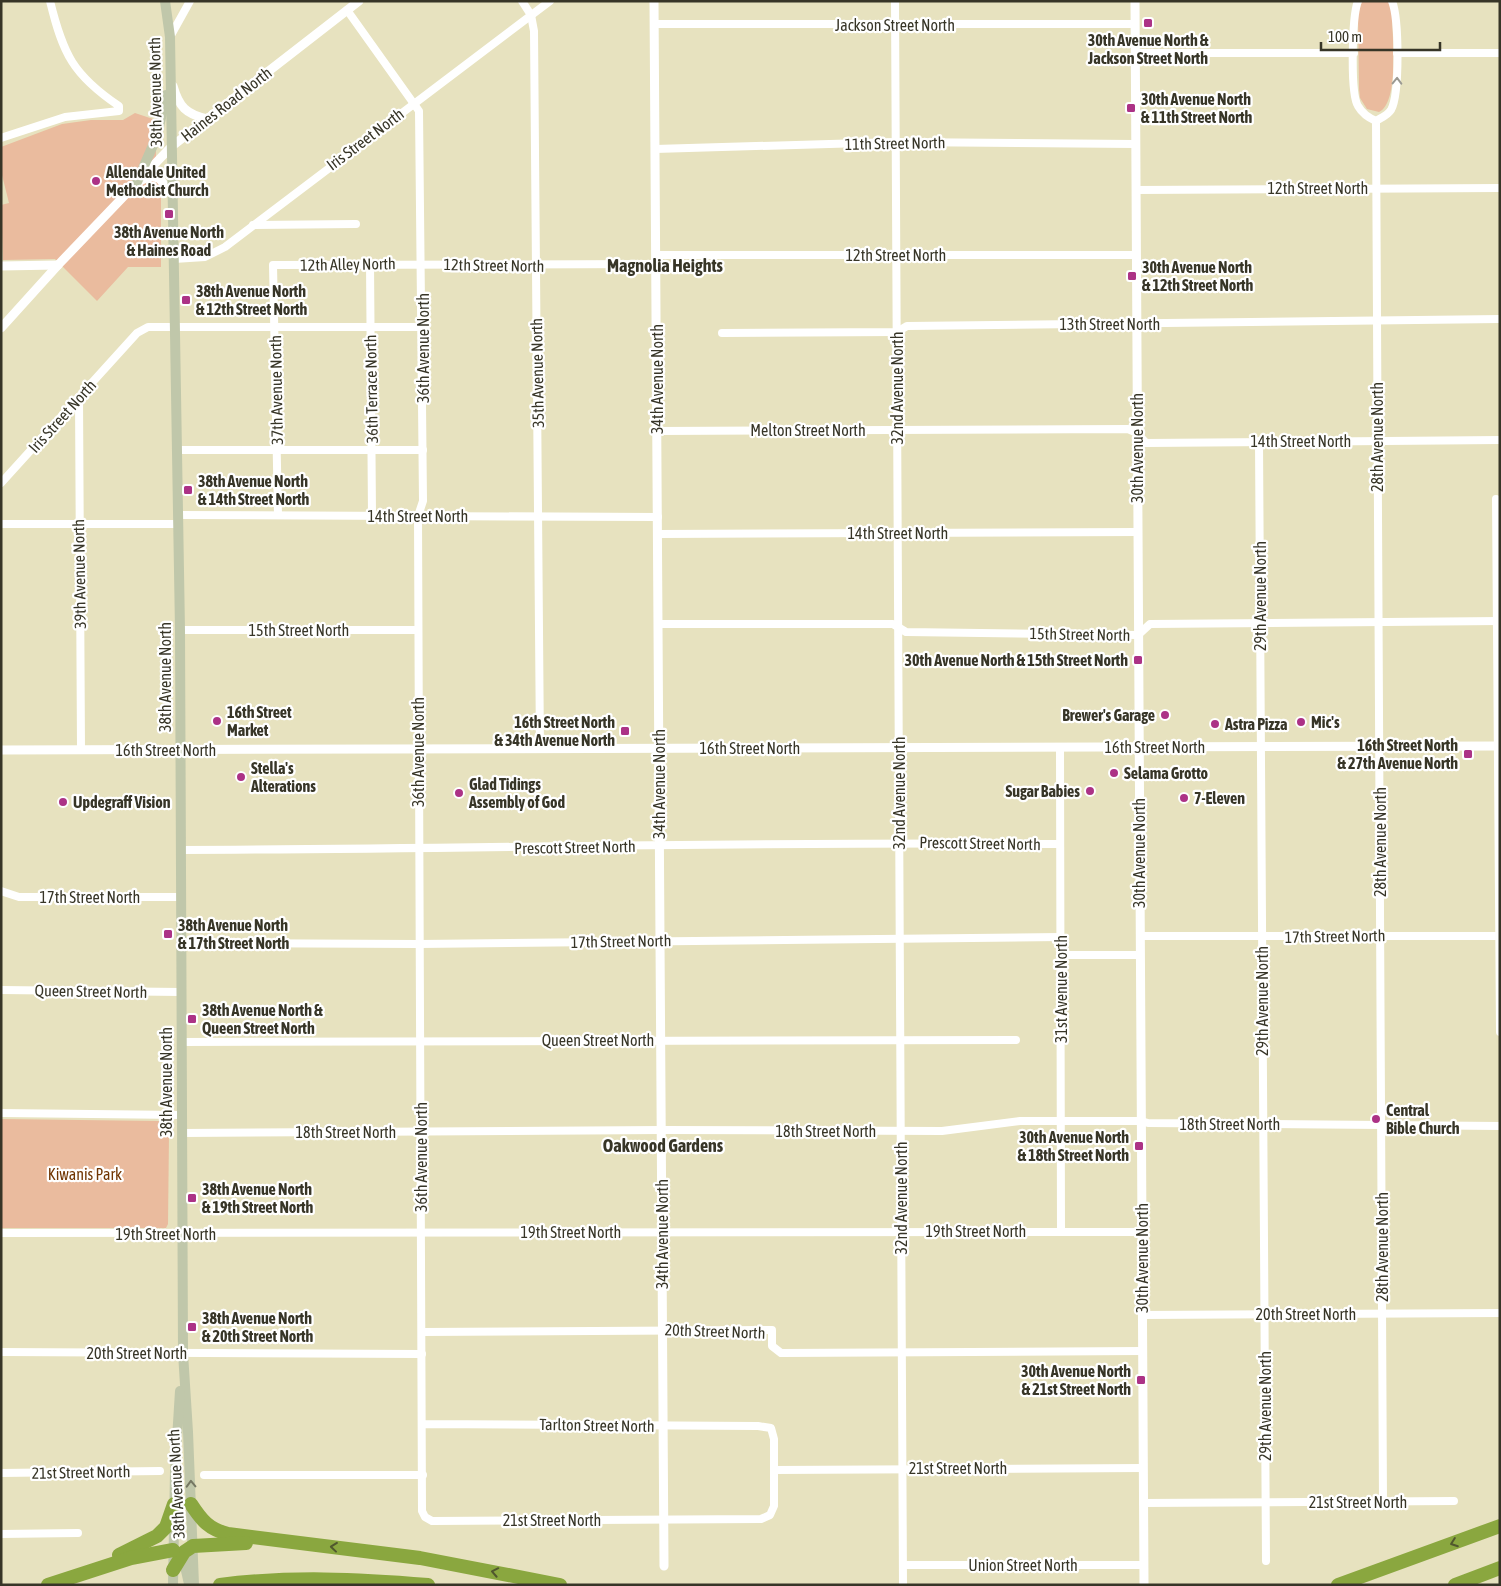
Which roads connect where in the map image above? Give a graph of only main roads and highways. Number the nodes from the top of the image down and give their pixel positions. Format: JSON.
{"nodes":[{"id":1,"x":165,"y":1,"type":"edge"},
{"id":2,"x":171,"y":78,"type":"junction"},
{"id":3,"x":137,"y":182,"type":"road end"},
{"id":4,"x":183,"y":1353,"type":"junction"},
{"id":5,"x":174,"y":1504,"type":"junction"},
{"id":6,"x":192,"y":1504,"type":"junction"},
{"id":7,"x":1500,"y":1526,"type":"edge"},
{"id":8,"x":282,"y":1542,"type":"junction"},
{"id":9,"x":194,"y":1546,"type":"junction"},
{"id":10,"x":177,"y":1553,"type":"junction"},
{"id":11,"x":1500,"y":1568,"type":"edge"},
{"id":12,"x":173,"y":1570,"type":"joint"},
{"id":13,"x":77,"y":1574,"type":"junction"},
{"id":14,"x":223,"y":1584,"type":"edge"},
{"id":15,"x":48,"y":1585,"type":"edge"},
{"id":16,"x":173,"y":1585,"type":"edge"},
{"id":17,"x":190,"y":1585,"type":"edge"},
{"id":18,"x":194,"y":1585,"type":"edge"},
{"id":19,"x":428,"y":1585,"type":"edge"},
{"id":20,"x":560,"y":1585,"type":"edge"},
{"id":21,"x":1338,"y":1585,"type":"edge"},
{"id":22,"x":1455,"y":1585,"type":"edge"}],
"edges":[{"from":1,"to":2,"type":"main road","name":"38th Avenue North"},
{"from":2,"to":3,"type":"main road"},
{"from":2,"to":4,"type":"main road","name":"38th Avenue North"},
{"from":4,"to":5,"type":"main road","name":"38th Avenue North"},
{"from":6,"to":4,"type":"main road","name":"38th Avenue North","one_way":true},
{"from":5,"to":10,"type":"main road","name":"38th Avenue North"},
{"from":5,"to":13,"type":"highway"},
{"from":6,"to":8,"type":"highway"},
{"from":6,"to":9,"type":"main road","name":"38th Avenue North"},
{"from":7,"to":21,"type":"highway","one_way":true},
{"from":8,"to":9,"type":"highway"},
{"from":20,"to":8,"type":"highway","one_way":true},
{"from":9,"to":10,"type":"highway"},
{"from":9,"to":18,"type":"main road","name":"38th Avenue North"},
{"from":10,"to":12,"type":"highway"},
{"from":10,"to":13,"type":"highway"},
{"from":10,"to":17,"type":"main road","name":"38th Avenue North"},
{"from":11,"to":22,"type":"highway"},
{"from":12,"to":16,"type":"main road"},
{"from":13,"to":15,"type":"highway"},
{"from":14,"to":19,"type":"highway"}]}
